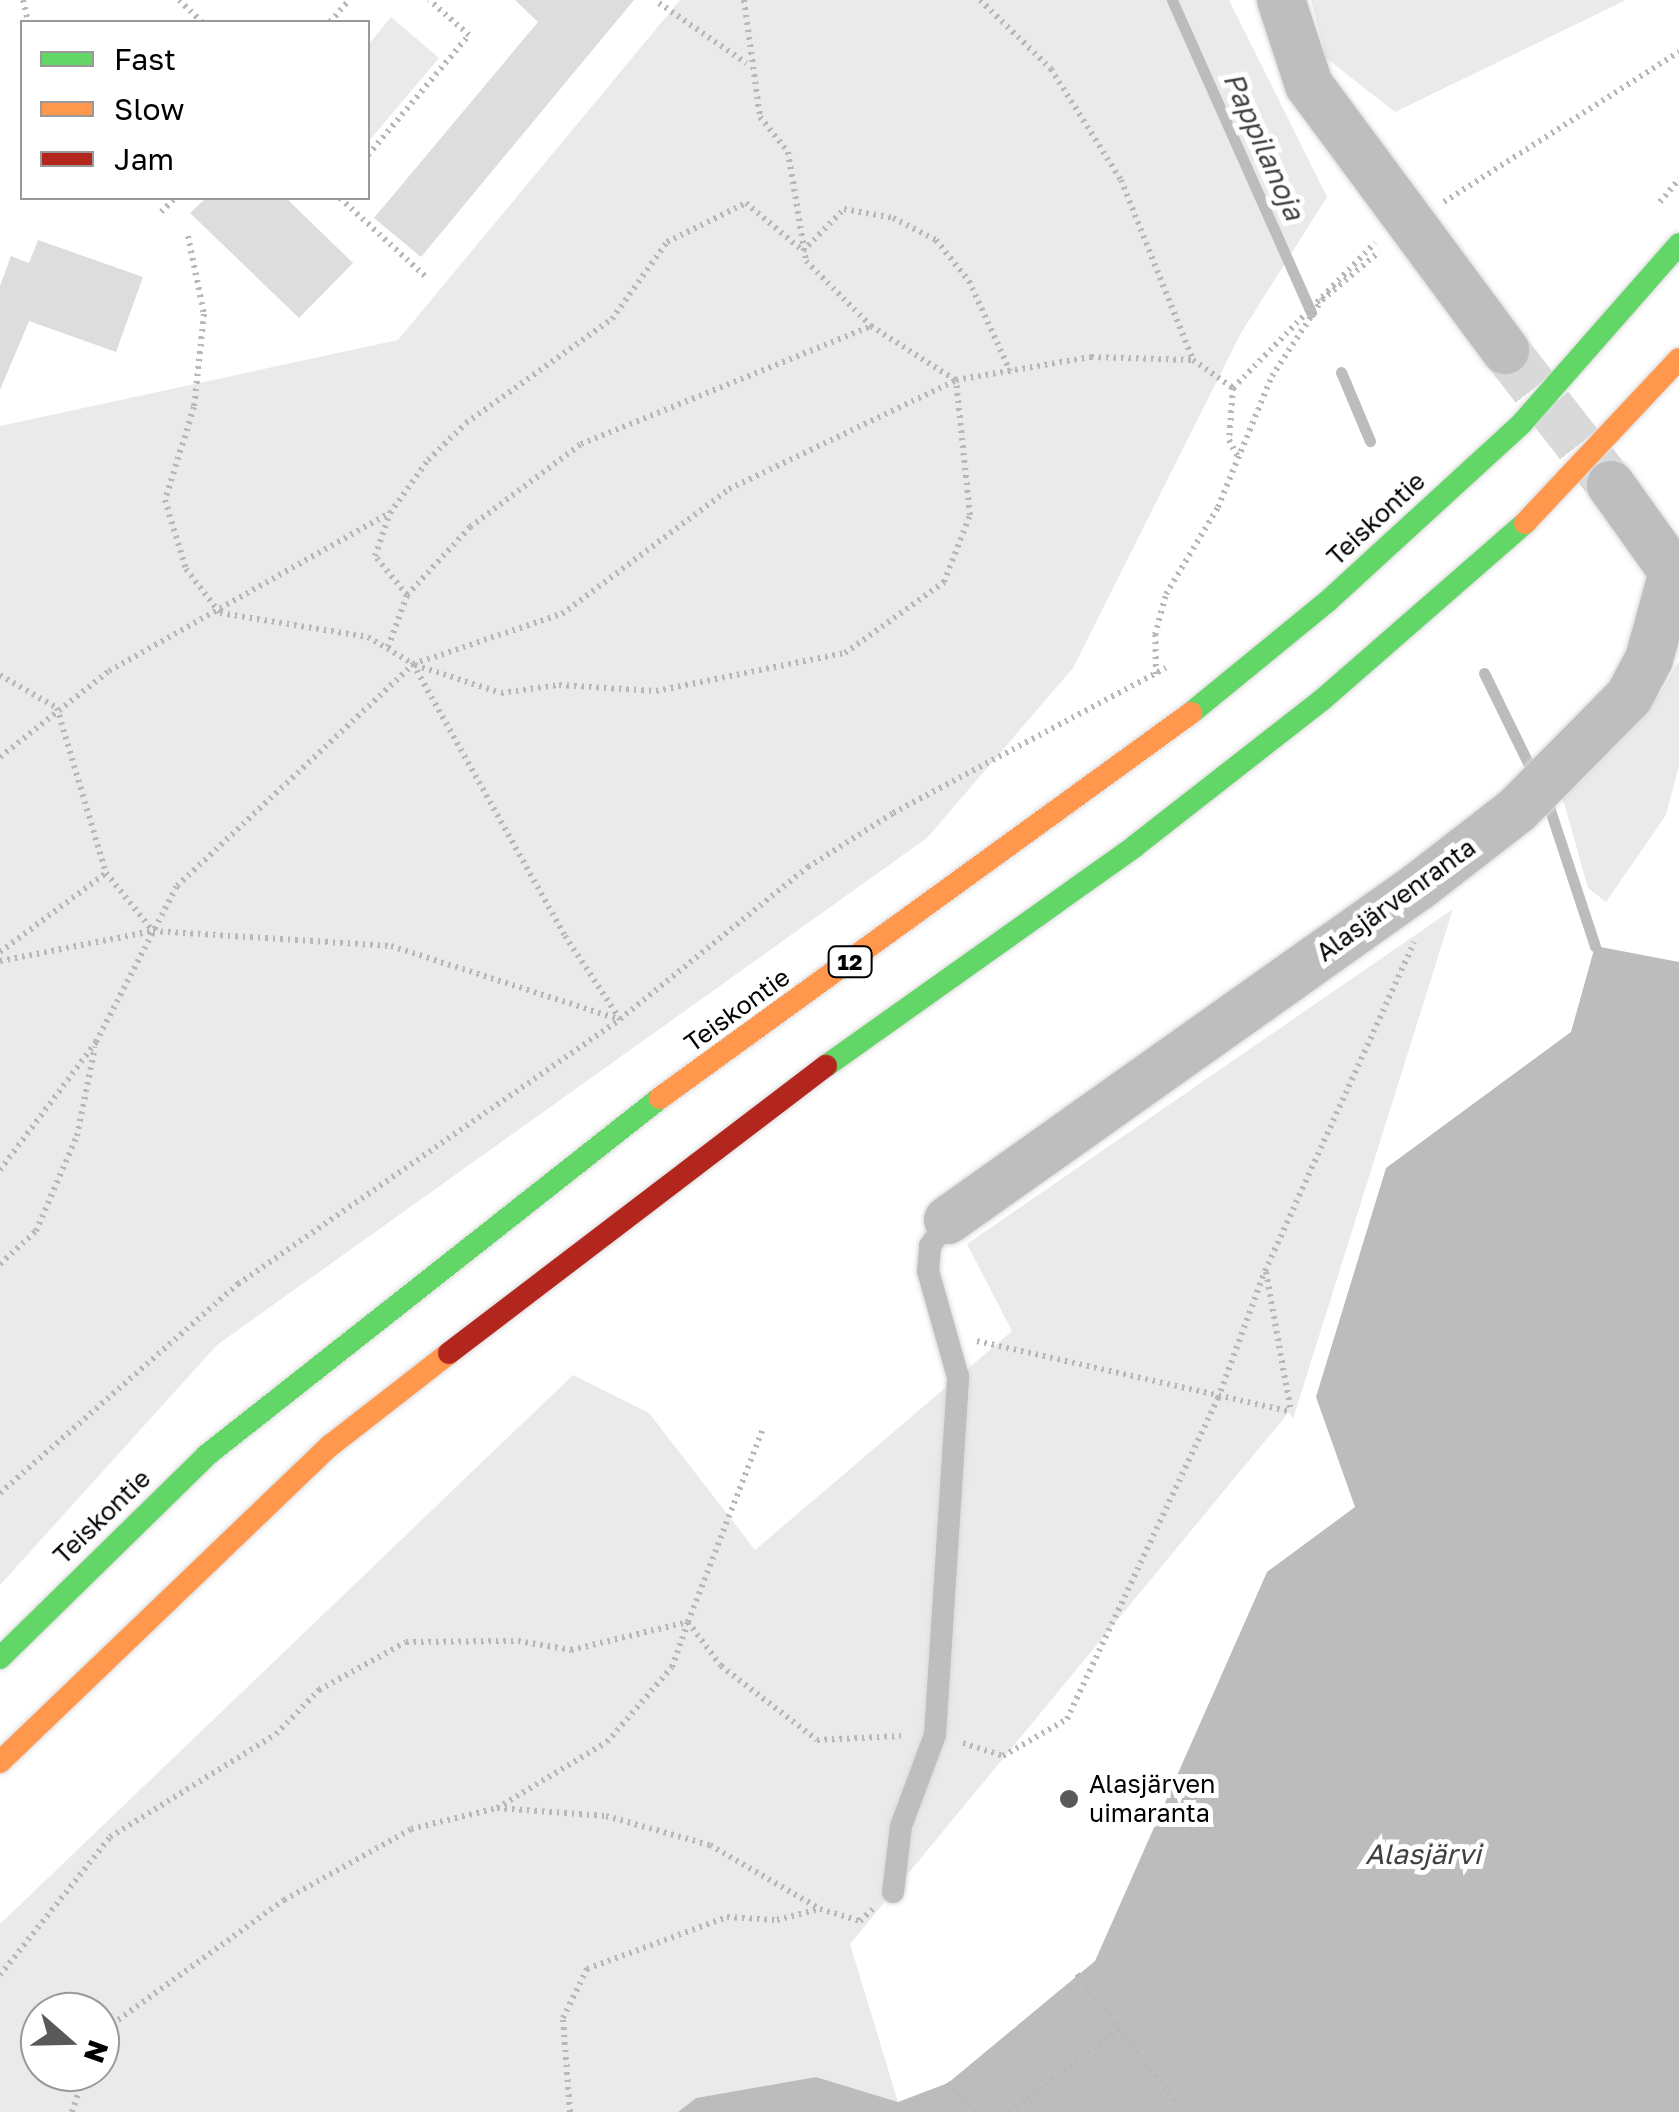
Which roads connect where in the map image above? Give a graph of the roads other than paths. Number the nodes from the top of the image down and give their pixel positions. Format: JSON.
{"nodes":[{"id":1,"x":1280,"y":0,"type":"edge"},
{"id":2,"x":1679,"y":244,"type":"edge"},
{"id":3,"x":1505,"y":350,"type":"tunnel mouth"},
{"id":4,"x":1679,"y":359,"type":"edge"},
{"id":5,"x":1610,"y":485,"type":"tunnel mouth"},
{"id":6,"x":1676,"y":570,"type":"edge"},
{"id":7,"x":948,"y":1220,"type":"joint"},
{"id":8,"x":0,"y":1658,"type":"edge"},
{"id":9,"x":0,"y":1762,"type":"edge"},
{"id":10,"x":893,"y":1892,"type":"road end"}],
"edges":[{"from":1,"to":3,"type":"street"},
{"from":2,"to":8,"type":"highway","name":"Teiskontie","number":"12"},
{"from":4,"to":9,"type":"highway"},
{"from":5,"to":6,"type":"street","name":"Alasjärvenranta"},
{"from":6,"to":7,"type":"street","name":"Alasjärvenranta"},
{"from":7,"to":10,"type":"lane"}]}
